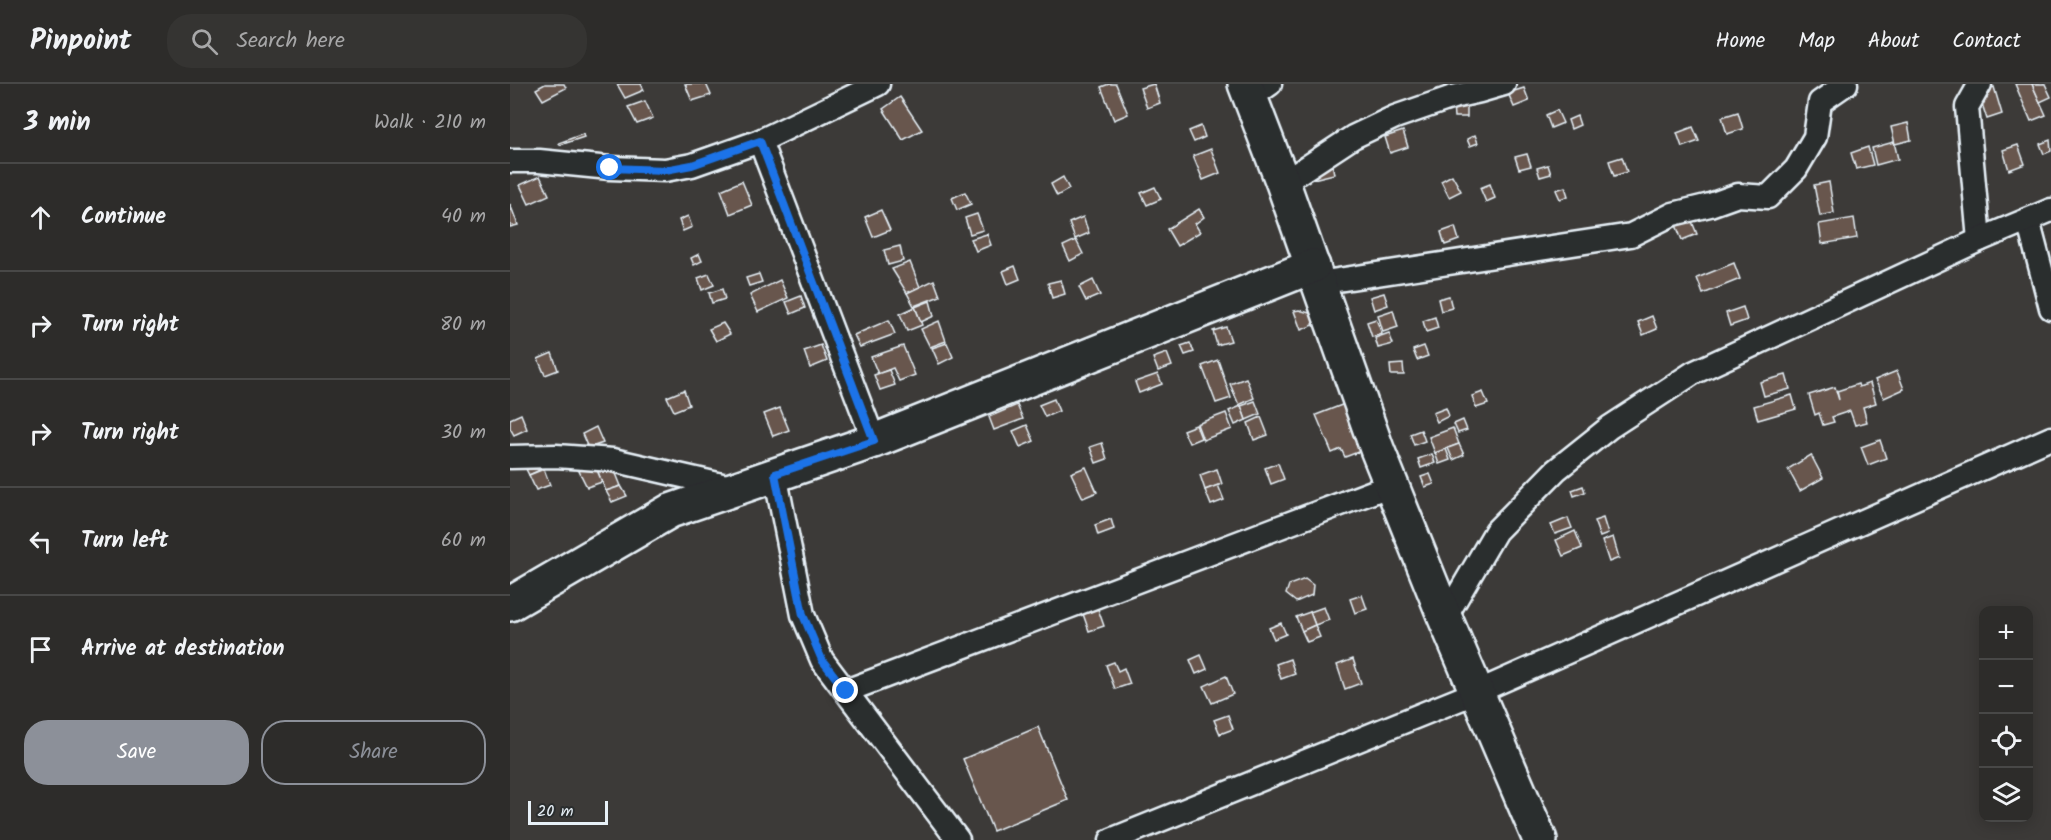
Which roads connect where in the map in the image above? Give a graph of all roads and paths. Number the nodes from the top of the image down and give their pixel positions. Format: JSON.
{"nodes":[{"id":1,"x":878,"y":84,"type":"edge"},
{"id":2,"x":1504,"y":84,"type":"edge"},
{"id":3,"x":1846,"y":84,"type":"edge"},
{"id":4,"x":1980,"y":84,"type":"edge"},
{"id":5,"x":1255,"y":89,"type":"edge"},
{"id":6,"x":760,"y":141,"type":"junction"},
{"id":7,"x":510,"y":161,"type":"edge"},
{"id":8,"x":1283,"y":183,"type":"junction"},
{"id":9,"x":2051,"y":210,"type":"edge"},
{"id":10,"x":2028,"y":220,"type":"junction"},
{"id":11,"x":1979,"y":240,"type":"junction"},
{"id":12,"x":1315,"y":274,"type":"junction"},
{"id":13,"x":2051,"y":308,"type":"edge"},
{"id":14,"x":2051,"y":438,"type":"edge"},
{"id":15,"x":874,"y":441,"type":"junction"},
{"id":16,"x":510,"y":457,"type":"edge"},
{"id":17,"x":775,"y":474,"type":"junction"},
{"id":18,"x":1392,"y":485,"type":"junction"},
{"id":19,"x":735,"y":488,"type":"junction"},
{"id":20,"x":510,"y":604,"type":"edge"},
{"id":21,"x":1445,"y":618,"type":"junction"},
{"id":22,"x":846,"y":691,"type":"junction"},
{"id":23,"x":1477,"y":692,"type":"junction"},
{"id":24,"x":958,"y":840,"type":"edge"},
{"id":25,"x":1112,"y":840,"type":"edge"},
{"id":26,"x":1540,"y":840,"type":"edge"}],
"edges":[{"from":1,"to":6,"type":"street"},
{"from":2,"to":8,"type":"street"},
{"from":3,"to":12,"type":"street"},
{"from":4,"to":11,"type":"street"},
{"from":5,"to":8,"type":"main road"},
{"from":6,"to":7,"type":"street"},
{"from":6,"to":15,"type":"street"},
{"from":8,"to":12,"type":"main road"},
{"from":9,"to":10,"type":"street"},
{"from":10,"to":11,"type":"street"},
{"from":10,"to":13,"type":"street"},
{"from":11,"to":21,"type":"street"},
{"from":12,"to":15,"type":"main road"},
{"from":12,"to":18,"type":"main road"},
{"from":14,"to":23,"type":"street"},
{"from":15,"to":17,"type":"main road"},
{"from":16,"to":19,"type":"street"},
{"from":17,"to":19,"type":"main road"},
{"from":17,"to":22,"type":"street"},
{"from":18,"to":21,"type":"main road"},
{"from":18,"to":22,"type":"street"},
{"from":19,"to":20,"type":"main road"},
{"from":21,"to":23,"type":"main road"},
{"from":22,"to":24,"type":"street"},
{"from":23,"to":25,"type":"street"},
{"from":23,"to":26,"type":"main road"}]}
